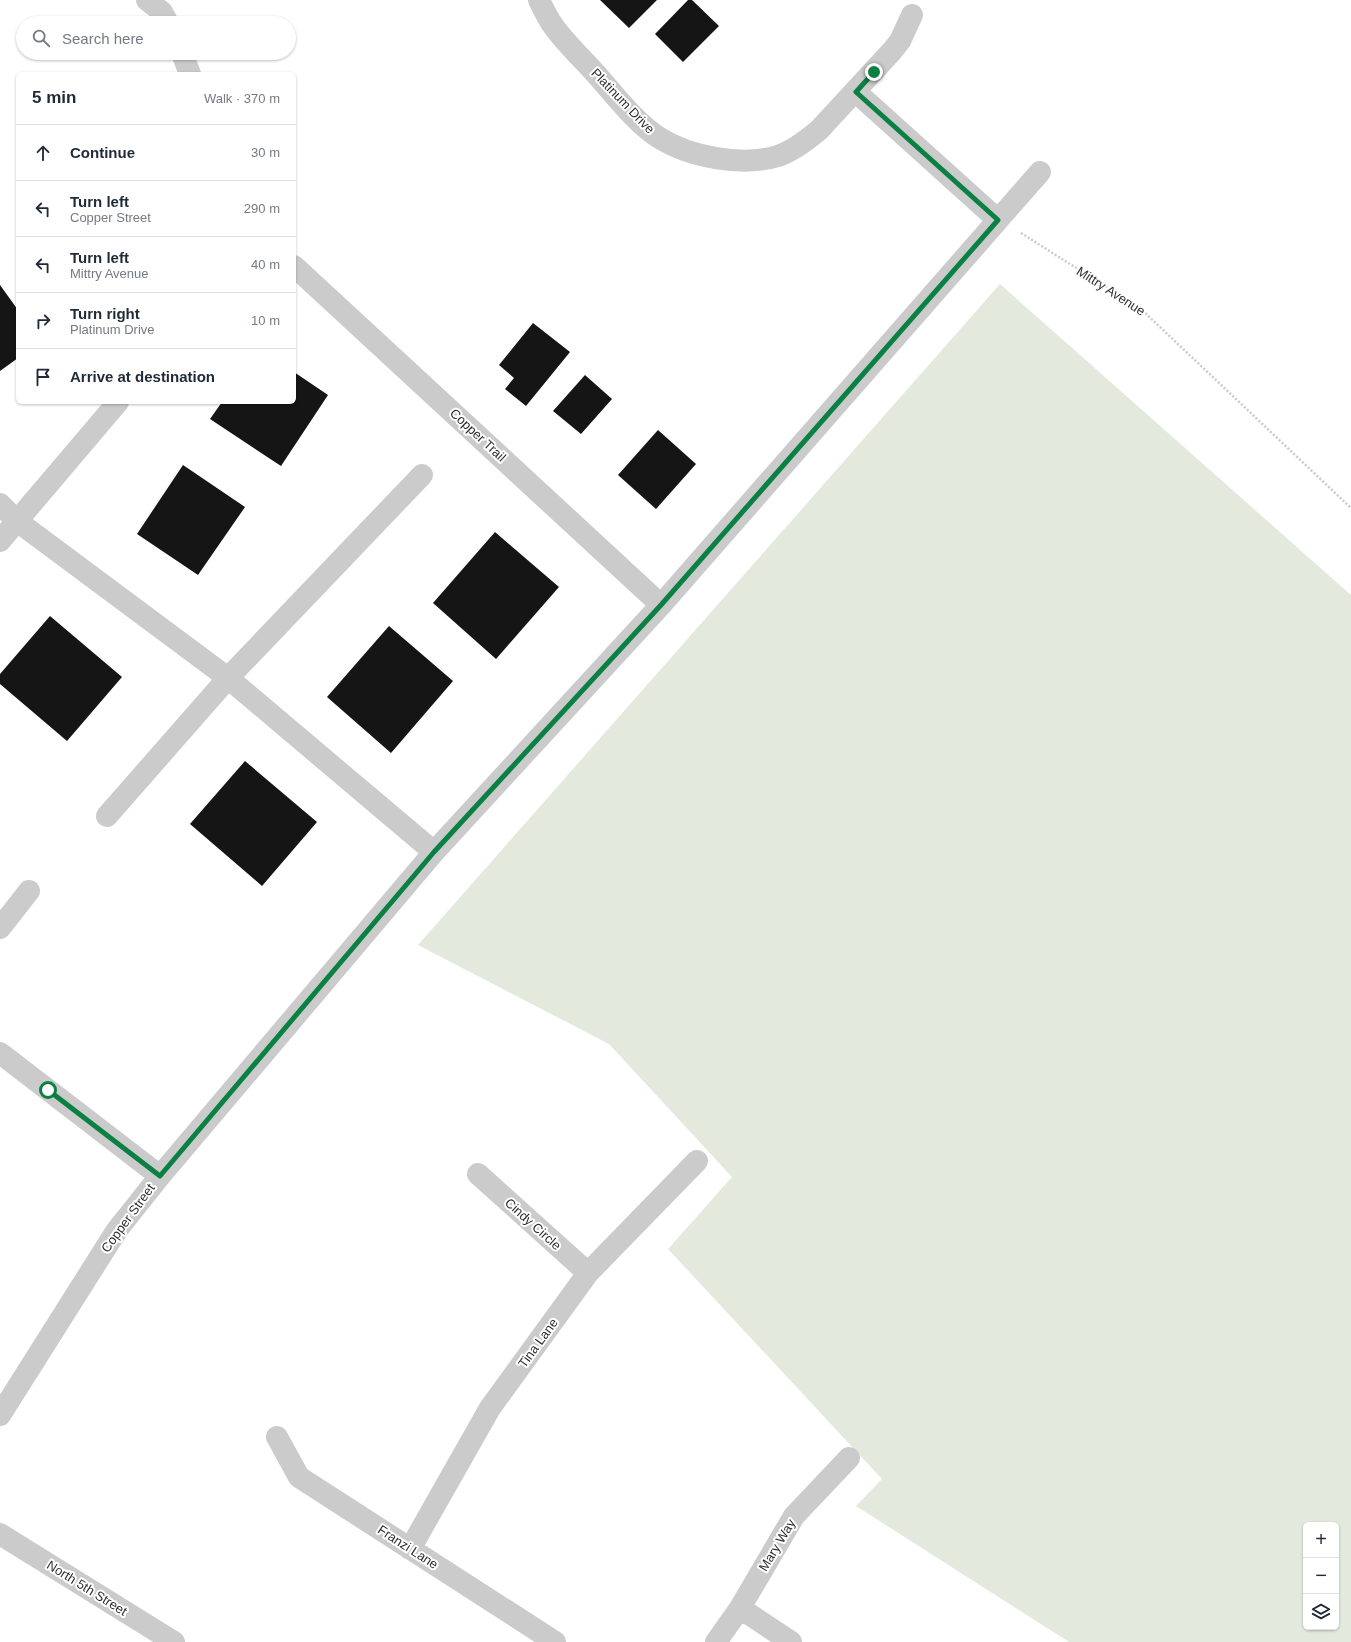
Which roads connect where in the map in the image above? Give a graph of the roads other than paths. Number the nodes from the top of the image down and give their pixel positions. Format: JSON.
{"nodes":[{"id":1,"x":147,"y":0,"type":"edge"},
{"id":2,"x":539,"y":0,"type":"edge"},
{"id":3,"x":912,"y":15,"type":"dead end"},
{"id":4,"x":164,"y":16,"type":"edge"},
{"id":5,"x":185,"y":60,"type":"edge"},
{"id":6,"x":189,"y":72,"type":"edge"},
{"id":7,"x":856,"y":92,"type":"junction"},
{"id":8,"x":1040,"y":172,"type":"dead end"},
{"id":9,"x":998,"y":220,"type":"junction"},
{"id":10,"x":296,"y":268,"type":"edge"},
{"id":11,"x":116,"y":404,"type":"edge"},
{"id":12,"x":422,"y":475,"type":"dead end"},
{"id":13,"x":0,"y":504,"type":"edge"},
{"id":14,"x":17,"y":521,"type":"junction"},
{"id":15,"x":0,"y":541,"type":"edge"},
{"id":16,"x":661,"y":605,"type":"junction"},
{"id":17,"x":228,"y":678,"type":"junction"},
{"id":18,"x":107,"y":816,"type":"dead end"},
{"id":19,"x":434,"y":852,"type":"junction"},
{"id":20,"x":29,"y":891,"type":"dead end"},
{"id":21,"x":0,"y":928,"type":"edge"},
{"id":22,"x":0,"y":1053,"type":"edge"},
{"id":23,"x":696,"y":1161,"type":"dead end"},
{"id":24,"x":478,"y":1174,"type":"dead end"},
{"id":25,"x":160,"y":1176,"type":"junction"},
{"id":26,"x":588,"y":1274,"type":"junction"},
{"id":27,"x":0,"y":1415,"type":"edge"},
{"id":28,"x":277,"y":1437,"type":"dead end"},
{"id":29,"x":849,"y":1458,"type":"dead end"},
{"id":30,"x":0,"y":1534,"type":"edge"},
{"id":31,"x":410,"y":1549,"type":"junction"},
{"id":32,"x":740,"y":1608,"type":"junction"},
{"id":33,"x":174,"y":1642,"type":"edge"},
{"id":34,"x":555,"y":1642,"type":"edge"},
{"id":35,"x":716,"y":1642,"type":"edge"},
{"id":36,"x":791,"y":1642,"type":"edge"}],
"edges":[{"from":1,"to":4,"type":"street"},
{"from":2,"to":7,"type":"street","name":"Platinum Drive"},
{"from":3,"to":7,"type":"street","name":"Platinum Drive"},
{"from":5,"to":6,"type":"street"},
{"from":7,"to":9,"type":"street"},
{"from":8,"to":9,"type":"street","name":"Copper Street"},
{"from":9,"to":16,"type":"street","name":"Copper Street"},
{"from":10,"to":16,"type":"street","name":"Copper Trail"},
{"from":11,"to":14,"type":"street"},
{"from":12,"to":17,"type":"street"},
{"from":13,"to":14,"type":"street"},
{"from":14,"to":15,"type":"street"},
{"from":14,"to":17,"type":"street"},
{"from":16,"to":19,"type":"street","name":"Copper Street"},
{"from":17,"to":18,"type":"street"},
{"from":17,"to":19,"type":"street"},
{"from":19,"to":25,"type":"street","name":"Copper Street"},
{"from":20,"to":21,"type":"street"},
{"from":22,"to":25,"type":"street"},
{"from":23,"to":26,"type":"street","name":"Tina Lane"},
{"from":24,"to":26,"type":"street","name":"Cindy Circle"},
{"from":25,"to":27,"type":"street","name":"Copper Street"},
{"from":26,"to":31,"type":"street","name":"Tina Lane"},
{"from":28,"to":31,"type":"street","name":"Franzi Lane"},
{"from":29,"to":32,"type":"street","name":"Mary Way"},
{"from":30,"to":33,"type":"street","name":"North 5th Street"},
{"from":31,"to":34,"type":"street","name":"Franzi Lane"},
{"from":32,"to":35,"type":"street","name":"Mary Way"},
{"from":32,"to":36,"type":"street"}]}
